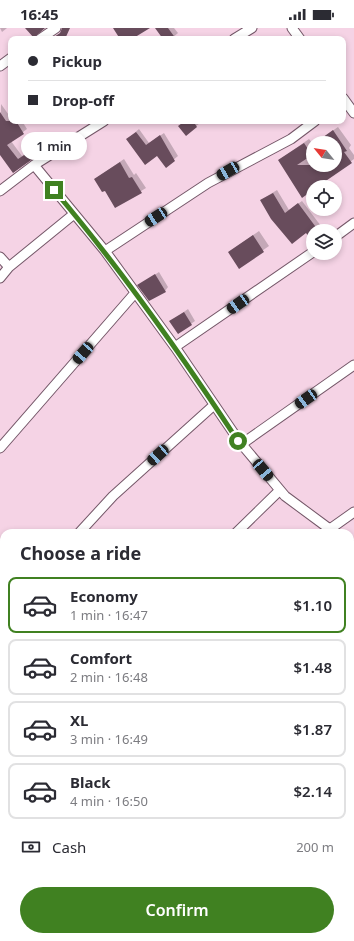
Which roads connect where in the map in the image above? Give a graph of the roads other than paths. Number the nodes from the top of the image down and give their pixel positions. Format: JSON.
{"nodes":[{"id":1,"x":56,"y":28,"type":"edge"},
{"id":2,"x":252,"y":28,"type":"edge"},
{"id":3,"x":44,"y":36,"type":"edge"},
{"id":4,"x":239,"y":36,"type":"edge"},
{"id":5,"x":346,"y":103,"type":"edge"},
{"id":6,"x":354,"y":114,"type":"edge"},
{"id":7,"x":99,"y":124,"type":"edge"},
{"id":8,"x":311,"y":124,"type":"edge"},
{"id":9,"x":34,"y":166,"type":"junction"},
{"id":10,"x":0,"y":192,"type":"edge"},
{"id":11,"x":74,"y":214,"type":"junction"},
{"id":12,"x":354,"y":224,"type":"edge"},
{"id":13,"x":342,"y":232,"type":"edge"},
{"id":14,"x":105,"y":251,"type":"junction"},
{"id":15,"x":0,"y":257,"type":"edge"},
{"id":16,"x":306,"y":257,"type":"edge"},
{"id":17,"x":9,"y":267,"type":"junction"},
{"id":18,"x":0,"y":278,"type":"edge"},
{"id":19,"x":135,"y":293,"type":"junction"},
{"id":20,"x":175,"y":347,"type":"junction"},
{"id":21,"x":354,"y":365,"type":"edge"},
{"id":22,"x":214,"y":405,"type":"junction"},
{"id":23,"x":238,"y":441,"type":"junction"},
{"id":24,"x":0,"y":448,"type":"edge"},
{"id":25,"x":280,"y":490,"type":"junction"},
{"id":26,"x":354,"y":512,"type":"edge"},
{"id":27,"x":83,"y":529,"type":"edge"},
{"id":28,"x":240,"y":529,"type":"edge"},
{"id":29,"x":329,"y":529,"type":"edge"},
{"id":30,"x":334,"y":529,"type":"edge"}],
"edges":[{"from":1,"to":3,"type":"street"},
{"from":2,"to":4,"type":"street"},
{"from":5,"to":6,"type":"street"},
{"from":7,"to":9,"type":"street"},
{"from":8,"to":14,"type":"street"},
{"from":9,"to":10,"type":"street"},
{"from":9,"to":11,"type":"street"},
{"from":11,"to":14,"type":"street"},
{"from":11,"to":17,"type":"street"},
{"from":12,"to":13,"type":"street"},
{"from":14,"to":19,"type":"street"},
{"from":15,"to":17,"type":"street"},
{"from":16,"to":20,"type":"street"},
{"from":17,"to":18,"type":"street"},
{"from":19,"to":20,"type":"street"},
{"from":19,"to":24,"type":"street"},
{"from":20,"to":22,"type":"street"},
{"from":21,"to":23,"type":"street"},
{"from":22,"to":23,"type":"street"},
{"from":22,"to":27,"type":"street"},
{"from":23,"to":25,"type":"street"},
{"from":25,"to":28,"type":"street"},
{"from":25,"to":29,"type":"street"},
{"from":26,"to":30,"type":"street"}]}
